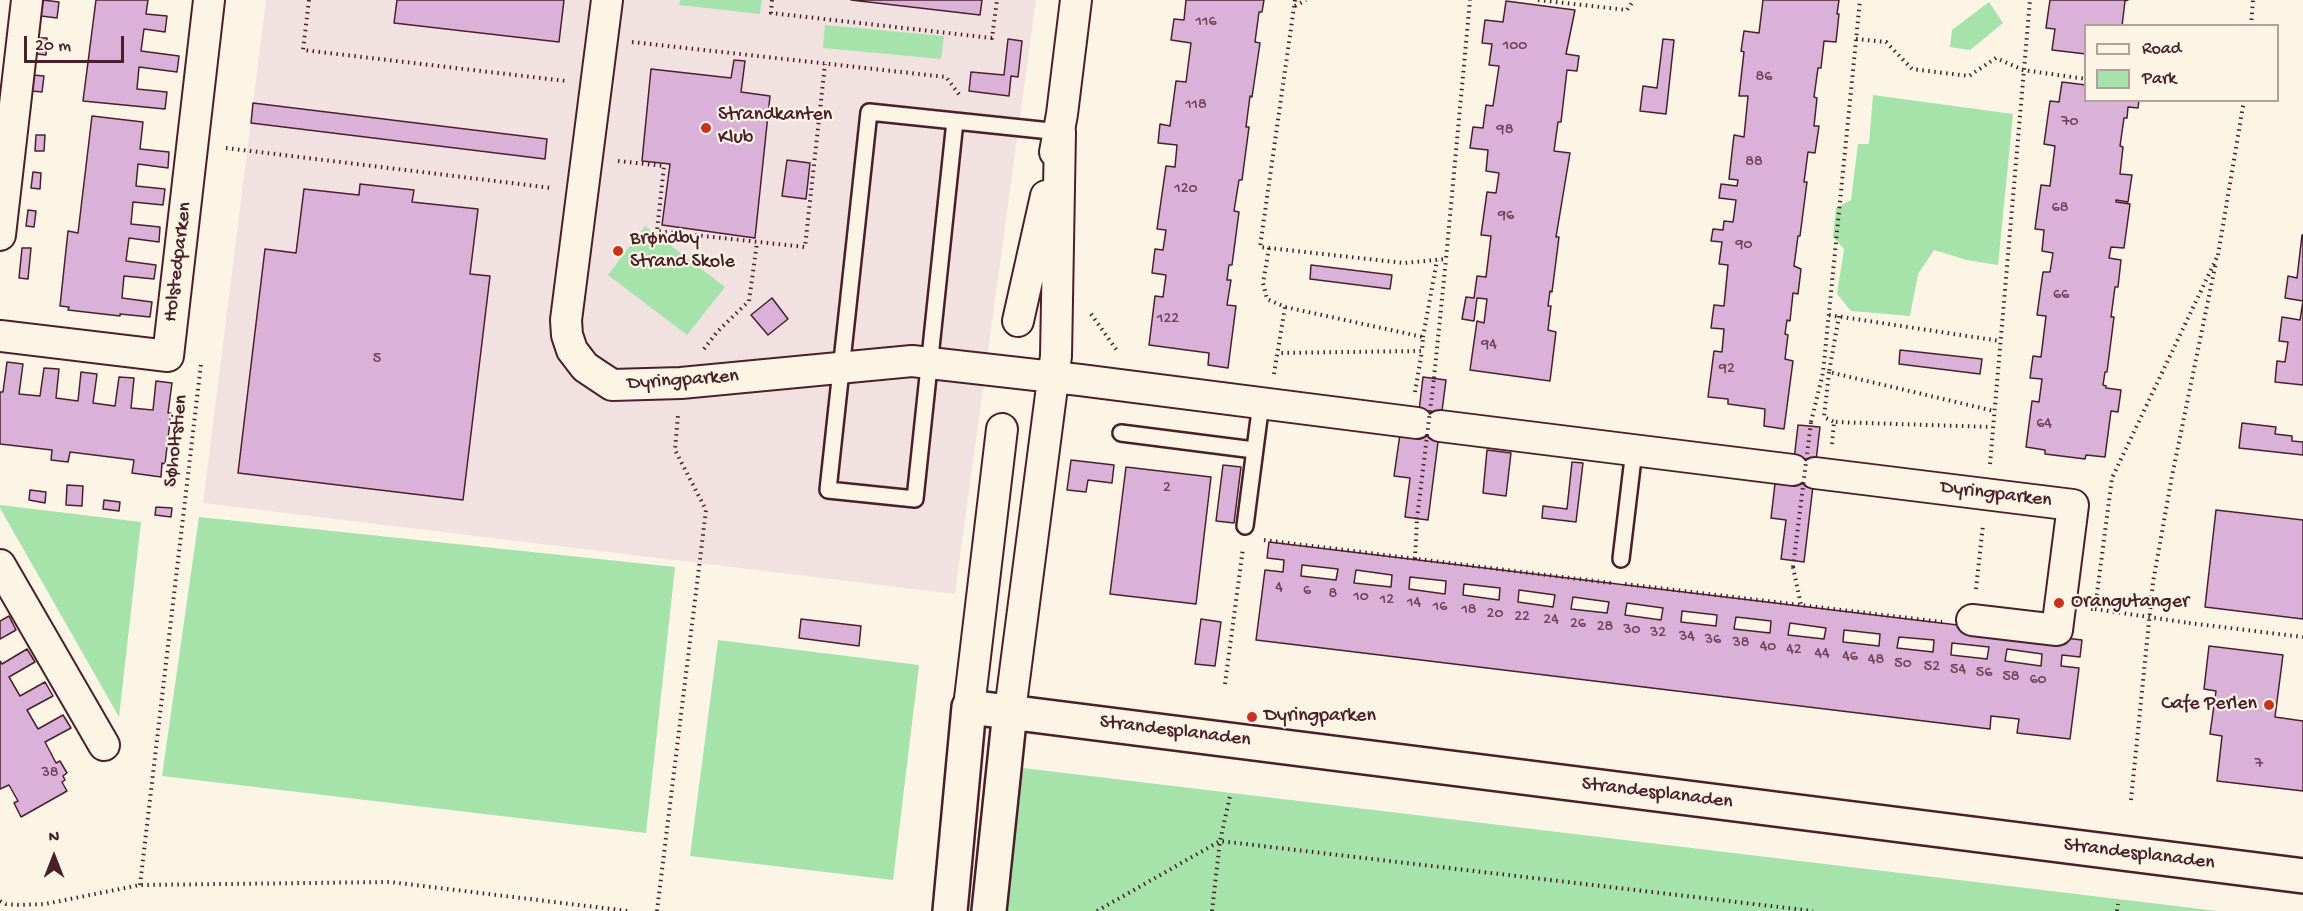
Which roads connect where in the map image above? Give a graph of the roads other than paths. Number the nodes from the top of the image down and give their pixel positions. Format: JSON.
{"nodes":[{"id":1,"x":27,"y":0,"type":"edge"},
{"id":2,"x":209,"y":0,"type":"edge"},
{"id":3,"x":608,"y":0,"type":"edge"},
{"id":4,"x":1076,"y":0,"type":"edge"},
{"id":5,"x":955,"y":121,"type":"junction"},
{"id":6,"x":1060,"y":132,"type":"junction"},
{"id":7,"x":0,"y":235,"type":"edge"},
{"id":8,"x":1018,"y":321,"type":"dead end"},
{"id":9,"x":0,"y":336,"type":"edge"},
{"id":10,"x":929,"y":362,"type":"junction"},
{"id":11,"x":842,"y":368,"type":"junction"},
{"id":12,"x":1052,"y":376,"type":"junction"},
{"id":13,"x":1261,"y":403,"type":"junction"},
{"id":14,"x":1002,"y":429,"type":"dead end"},
{"id":15,"x":1121,"y":433,"type":"dead end"},
{"id":16,"x":1254,"y":450,"type":"junction"},
{"id":17,"x":1634,"y":450,"type":"junction"},
{"id":18,"x":1245,"y":532,"type":"road end"},
{"id":19,"x":1621,"y":559,"type":"dead end"},
{"id":20,"x":0,"y":565,"type":"edge"},
{"id":21,"x":1963,"y":621,"type":"road end"},
{"id":22,"x":969,"y":707,"type":"junction"},
{"id":23,"x":1010,"y":711,"type":"junction"},
{"id":24,"x":104,"y":745,"type":"dead end"},
{"id":25,"x":2303,"y":876,"type":"edge"},
{"id":26,"x":950,"y":911,"type":"edge"},
{"id":27,"x":989,"y":911,"type":"edge"}],
"edges":[{"from":1,"to":7,"type":"street"},
{"from":2,"to":9,"type":"street","name":"Holstedparken"},
{"from":3,"to":11,"type":"street","name":"Dyringparken"},
{"from":4,"to":6,"type":"street"},
{"from":5,"to":6,"type":"lane"},
{"from":5,"to":10,"type":"lane"},
{"from":5,"to":11,"type":"lane"},
{"from":6,"to":8,"type":"street"},
{"from":6,"to":12,"type":"street"},
{"from":10,"to":11,"type":"street","name":"Dyringparken"},
{"from":10,"to":11,"type":"lane"},
{"from":10,"to":12,"type":"street","name":"Dyringparken"},
{"from":12,"to":13,"type":"street","name":"Dyringparken"},
{"from":12,"to":23,"type":"street"},
{"from":13,"to":16,"type":"lane"},
{"from":13,"to":17,"type":"street","name":"Dyringparken"},
{"from":14,"to":22,"type":"street"},
{"from":15,"to":16,"type":"lane"},
{"from":16,"to":18,"type":"lane"},
{"from":17,"to":19,"type":"lane"},
{"from":17,"to":21,"type":"street","name":"Dyringparken"},
{"from":20,"to":24,"type":"street"},
{"from":22,"to":23,"type":"street","name":"Strandesplanaden"},
{"from":22,"to":26,"type":"street"},
{"from":23,"to":25,"type":"street","name":"Strandesplanaden"},
{"from":23,"to":27,"type":"street"}]}
